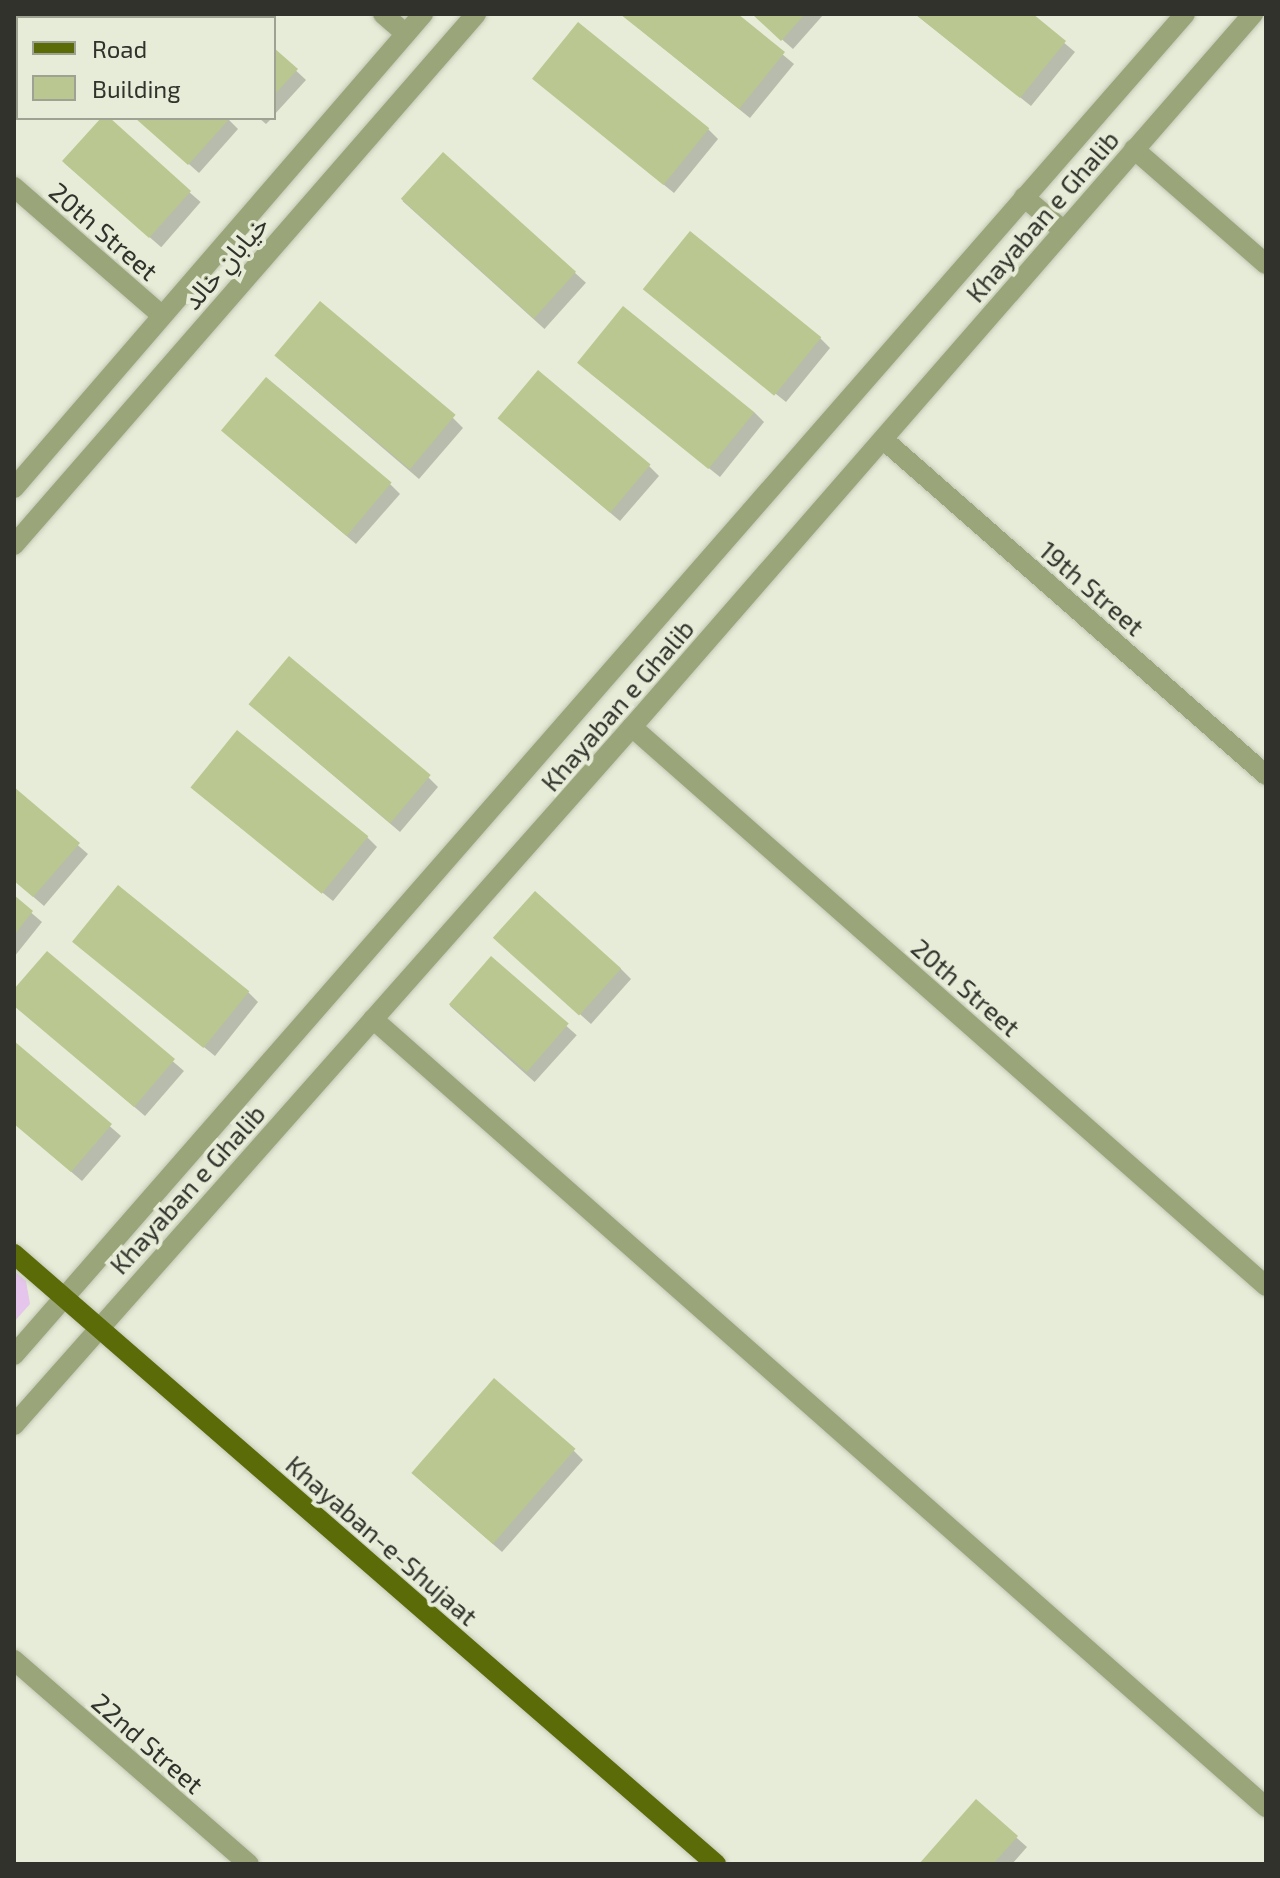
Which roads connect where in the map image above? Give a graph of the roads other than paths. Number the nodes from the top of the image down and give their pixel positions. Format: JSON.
{"nodes":[{"id":1,"x":383,"y":14,"type":"edge"},
{"id":2,"x":423,"y":14,"type":"edge"},
{"id":3,"x":476,"y":14,"type":"edge"},
{"id":4,"x":1185,"y":14,"type":"edge"},
{"id":5,"x":1253,"y":14,"type":"edge"},
{"id":6,"x":406,"y":34,"type":"junction"},
{"id":7,"x":1134,"y":149,"type":"junction"},
{"id":8,"x":14,"y":187,"type":"edge"},
{"id":9,"x":1024,"y":197,"type":"junction"},
{"id":10,"x":1064,"y":231,"type":"junction"},
{"id":11,"x":1266,"y":264,"type":"edge"},
{"id":12,"x":160,"y":314,"type":"junction"},
{"id":13,"x":884,"y":440,"type":"junction"},
{"id":14,"x":14,"y":488,"type":"edge"},
{"id":15,"x":14,"y":545,"type":"edge"},
{"id":16,"x":632,"y":727,"type":"junction"},
{"id":17,"x":1266,"y":775,"type":"edge"},
{"id":18,"x":373,"y":1019,"type":"junction"},
{"id":19,"x":14,"y":1254,"type":"edge"},
{"id":20,"x":1266,"y":1286,"type":"edge"},
{"id":21,"x":63,"y":1298,"type":"junction"},
{"id":22,"x":98,"y":1328,"type":"junction"},
{"id":23,"x":14,"y":1355,"type":"edge"},
{"id":24,"x":14,"y":1425,"type":"edge"},
{"id":25,"x":14,"y":1660,"type":"edge"},
{"id":26,"x":1266,"y":1807,"type":"edge"},
{"id":27,"x":249,"y":1864,"type":"edge"},
{"id":28,"x":716,"y":1864,"type":"edge"}],
"edges":[{"from":1,"to":6,"type":"street"},
{"from":2,"to":6,"type":"street","name":"خیابانِ خالد"},
{"from":3,"to":15,"type":"street","name":"خیابانِ خالد"},
{"from":4,"to":9,"type":"street","name":"Khayaban e Ghalib"},
{"from":5,"to":7,"type":"street","name":"Khayaban e Ghalib"},
{"from":6,"to":12,"type":"street","name":"خیابانِ خالد"},
{"from":7,"to":10,"type":"street","name":"Khayaban e Ghalib"},
{"from":7,"to":11,"type":"street"},
{"from":8,"to":12,"type":"street","name":"20th Street"},
{"from":9,"to":10,"type":"street"},
{"from":9,"to":21,"type":"street","name":"Khayaban e Ghalib"},
{"from":10,"to":13,"type":"street","name":"Khayaban e Ghalib"},
{"from":12,"to":14,"type":"street","name":"خیابانِ خالد"},
{"from":13,"to":16,"type":"street","name":"Khayaban e Ghalib"},
{"from":13,"to":17,"type":"street","name":"19th Street"},
{"from":16,"to":18,"type":"street","name":"Khayaban e Ghalib"},
{"from":16,"to":20,"type":"street","name":"20th Street"},
{"from":18,"to":22,"type":"street","name":"Khayaban e Ghalib"},
{"from":18,"to":26,"type":"street"},
{"from":19,"to":21,"type":"main road","name":"Khayaban-e-Shujaat"},
{"from":21,"to":22,"type":"main road","name":"Khayaban-e-Shujaat"},
{"from":21,"to":23,"type":"street","name":"Khayaban e Ghalib"},
{"from":22,"to":24,"type":"street","name":"Khayaban e Ghalib"},
{"from":22,"to":28,"type":"main road","name":"Khayaban-e-Shujaat"},
{"from":25,"to":27,"type":"street","name":"22nd Street"}]}
